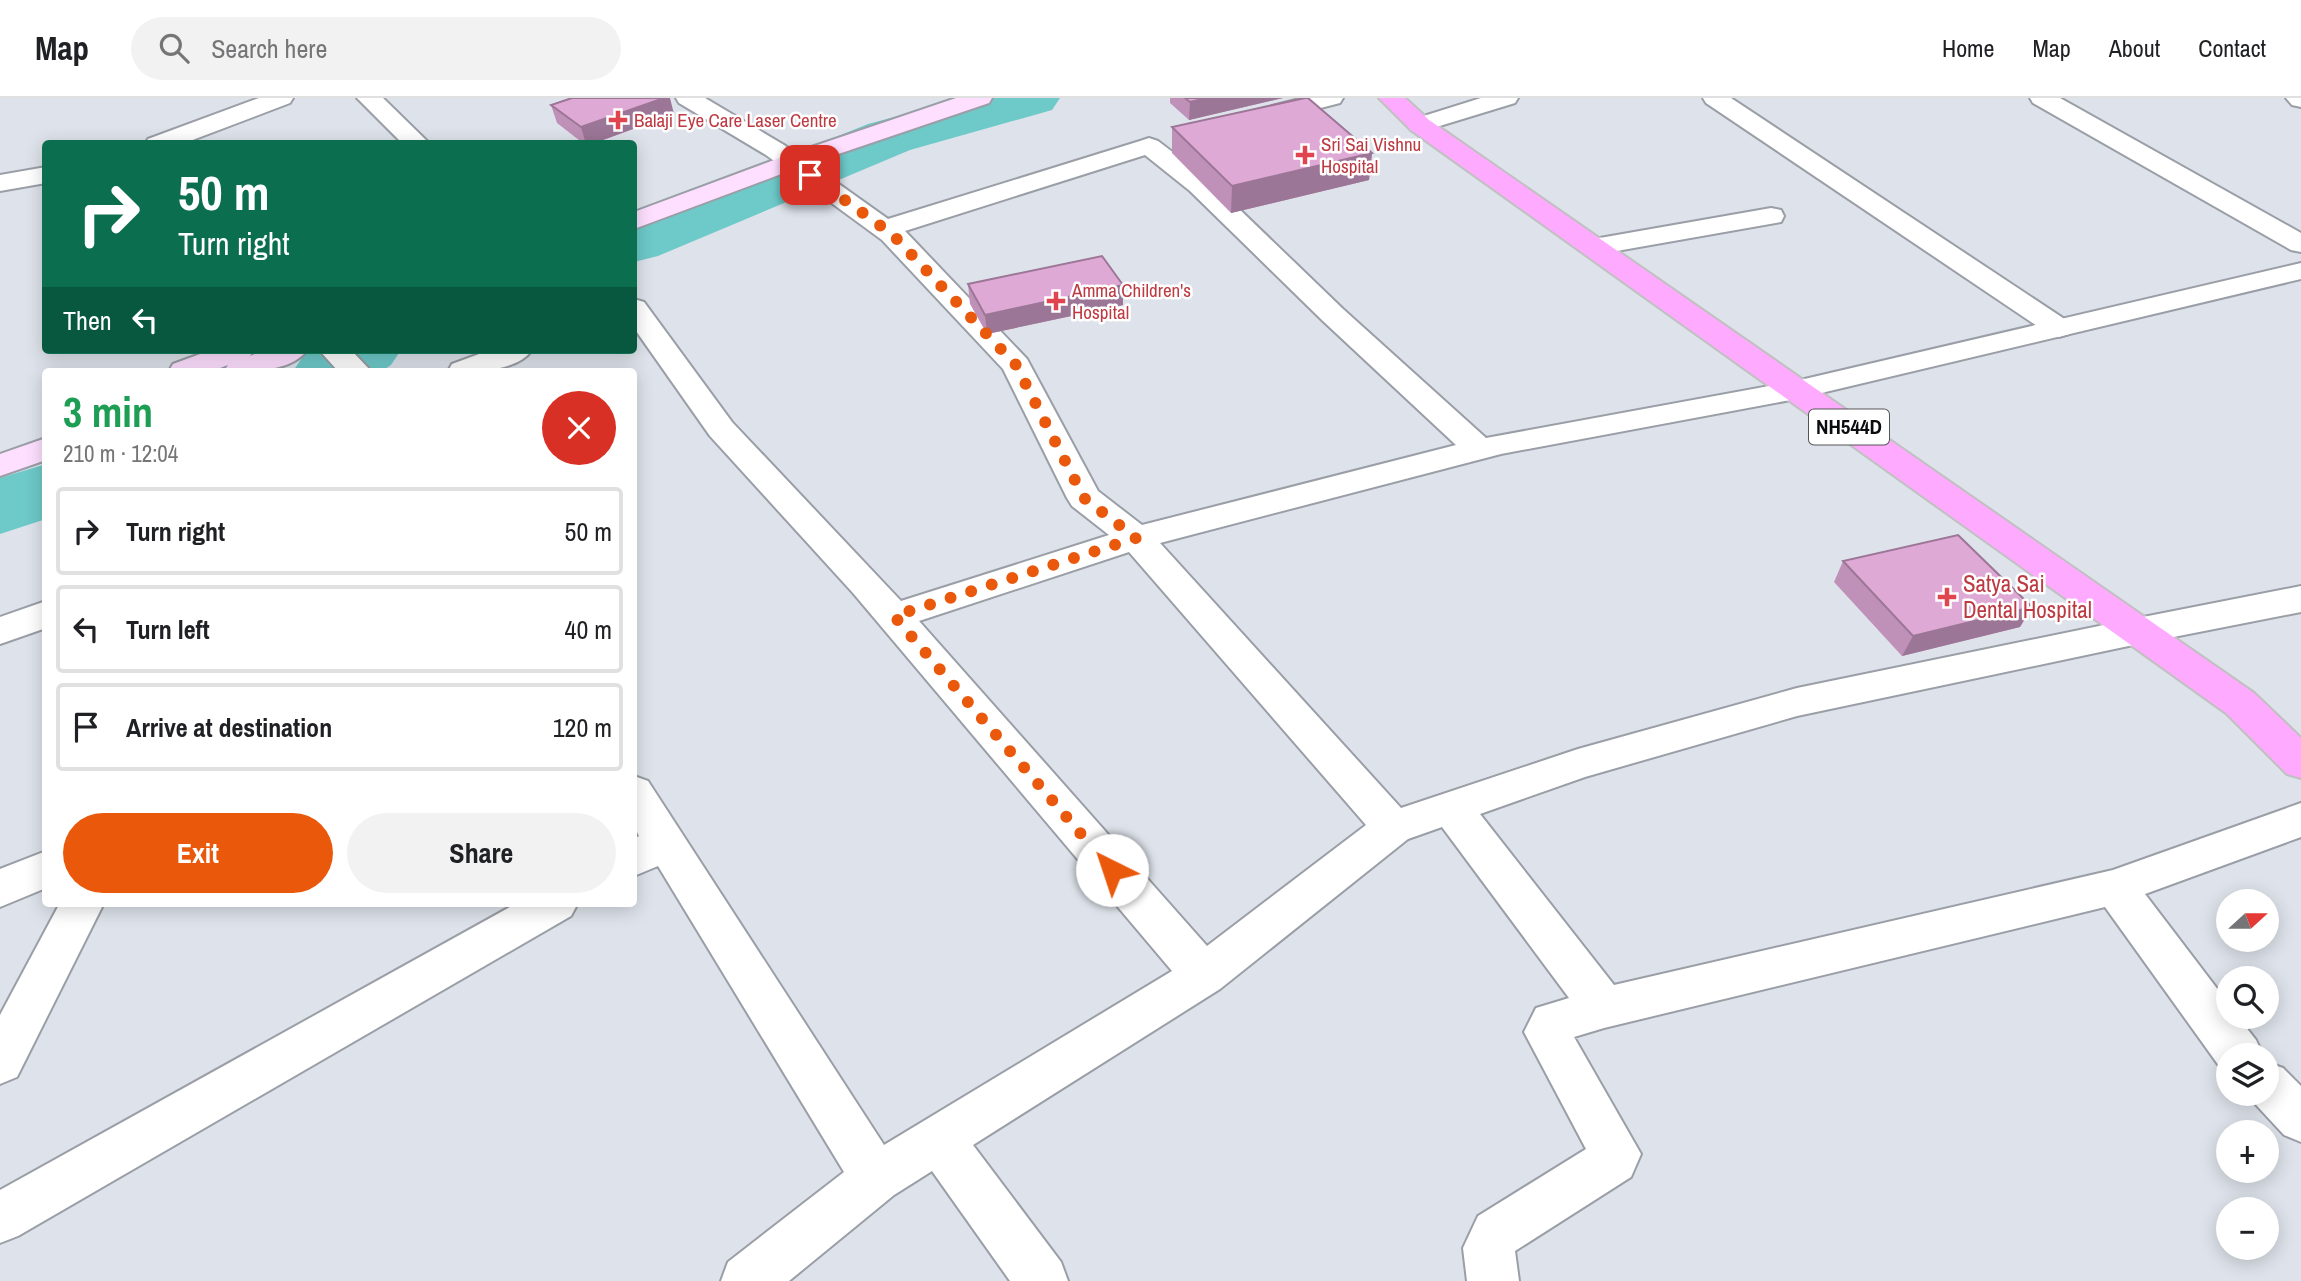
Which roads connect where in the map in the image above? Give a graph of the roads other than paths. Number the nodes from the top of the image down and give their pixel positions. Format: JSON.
{"nodes":[{"id":1,"x":281,"y":98,"type":"edge"},
{"id":2,"x":369,"y":98,"type":"edge"},
{"id":3,"x":688,"y":98,"type":"edge"},
{"id":4,"x":932,"y":98,"type":"edge"},
{"id":5,"x":980,"y":98,"type":"edge"},
{"id":6,"x":1331,"y":98,"type":"edge"},
{"id":7,"x":1391,"y":98,"type":"edge"},
{"id":8,"x":1506,"y":98,"type":"edge"},
{"id":9,"x":1716,"y":98,"type":"edge"},
{"id":10,"x":2042,"y":98,"type":"edge"},
{"id":11,"x":215,"y":110,"type":"edge"},
{"id":12,"x":1240,"y":122,"type":"edge"},
{"id":13,"x":1420,"y":125,"type":"junction"},
{"id":14,"x":164,"y":140,"type":"edge"},
{"id":15,"x":414,"y":140,"type":"edge"},
{"id":16,"x":797,"y":166,"type":"junction"},
{"id":17,"x":42,"y":176,"type":"edge"},
{"id":18,"x":0,"y":183,"type":"edge"},
{"id":19,"x":637,"y":201,"type":"edge"},
{"id":20,"x":1771,"y":216,"type":"dead end"},
{"id":21,"x":637,"y":219,"type":"edge"},
{"id":22,"x":884,"y":229,"type":"junction"},
{"id":23,"x":2301,"y":244,"type":"edge"},
{"id":24,"x":1594,"y":247,"type":"junction"},
{"id":25,"x":2298,"y":274,"type":"edge"},
{"id":26,"x":637,"y":312,"type":"edge"},
{"id":27,"x":2059,"y":328,"type":"junction"},
{"id":28,"x":271,"y":354,"type":"edge"},
{"id":29,"x":338,"y":354,"type":"edge"},
{"id":30,"x":507,"y":354,"type":"edge"},
{"id":31,"x":244,"y":359,"type":"edge"},
{"id":32,"x":199,"y":368,"type":"edge"},
{"id":33,"x":353,"y":368,"type":"edge"},
{"id":34,"x":471,"y":368,"type":"edge"},
{"id":35,"x":1796,"y":390,"type":"junction"},
{"id":36,"x":42,"y":426,"type":"edge"},
{"id":37,"x":0,"y":442,"type":"edge"},
{"id":38,"x":1479,"y":449,"type":"junction"},
{"id":39,"x":42,"y":450,"type":"edge"},
{"id":40,"x":0,"y":466,"type":"edge"},
{"id":41,"x":1136,"y":538,"type":"junction"},
{"id":42,"x":2301,"y":599,"type":"edge"},
{"id":43,"x":42,"y":615,"type":"edge"},
{"id":44,"x":894,"y":616,"type":"junction"},
{"id":45,"x":0,"y":631,"type":"edge"},
{"id":46,"x":2138,"y":631,"type":"junction"},
{"id":47,"x":2301,"y":763,"type":"edge"},
{"id":48,"x":637,"y":804,"type":"edge"},
{"id":49,"x":1452,"y":808,"type":"junction"},
{"id":50,"x":2301,"y":820,"type":"edge"},
{"id":51,"x":1393,"y":827,"type":"junction"},
{"id":52,"x":649,"y":850,"type":"edge"},
{"id":53,"x":42,"y":870,"type":"edge"},
{"id":54,"x":2115,"y":887,"type":"junction"},
{"id":55,"x":0,"y":889,"type":"edge"},
{"id":56,"x":80,"y":907,"type":"edge"},
{"id":57,"x":549,"y":907,"type":"edge"},
{"id":58,"x":1203,"y":975,"type":"junction"},
{"id":59,"x":1604,"y":1008,"type":"junction"},
{"id":60,"x":2230,"y":1043,"type":"edge"},
{"id":61,"x":0,"y":1062,"type":"edge"},
{"id":62,"x":2279,"y":1097,"type":"edge"},
{"id":63,"x":2301,"y":1119,"type":"edge"},
{"id":64,"x":939,"y":1139,"type":"junction"},
{"id":65,"x":876,"y":1178,"type":"junction"},
{"id":66,"x":0,"y":1218,"type":"edge"},
{"id":67,"x":747,"y":1281,"type":"edge"},
{"id":68,"x":1042,"y":1281,"type":"edge"},
{"id":69,"x":1493,"y":1281,"type":"edge"}],
"edges":[{"from":1,"to":11,"type":"street"},
{"from":2,"to":15,"type":"street"},
{"from":3,"to":16,"type":"street"},
{"from":4,"to":16,"type":"main road"},
{"from":5,"to":16,"type":"main road"},
{"from":6,"to":12,"type":"street"},
{"from":7,"to":13,"type":"highway","number":"NH544D"},
{"from":8,"to":13,"type":"street"},
{"from":9,"to":27,"type":"street"},
{"from":10,"to":23,"type":"street"},
{"from":11,"to":14,"type":"street"},
{"from":13,"to":24,"type":"highway","number":"NH544D"},
{"from":16,"to":19,"type":"main road"},
{"from":16,"to":21,"type":"main road"},
{"from":16,"to":22,"type":"street"},
{"from":17,"to":18,"type":"street"},
{"from":20,"to":24,"type":"street"},
{"from":22,"to":38,"type":"street"},
{"from":22,"to":41,"type":"street"},
{"from":24,"to":35,"type":"highway","number":"NH544D"},
{"from":25,"to":27,"type":"street"},
{"from":26,"to":44,"type":"street"},
{"from":27,"to":35,"type":"street"},
{"from":28,"to":31,"type":"main road"},
{"from":29,"to":33,"type":"street"},
{"from":30,"to":34,"type":"street"},
{"from":31,"to":32,"type":"main road"},
{"from":35,"to":38,"type":"street"},
{"from":35,"to":46,"type":"highway","number":"NH544D"},
{"from":36,"to":37,"type":"main road"},
{"from":38,"to":41,"type":"street"},
{"from":39,"to":40,"type":"main road"},
{"from":41,"to":44,"type":"street"},
{"from":41,"to":51,"type":"street"},
{"from":42,"to":46,"type":"street"},
{"from":43,"to":45,"type":"street"},
{"from":44,"to":58,"type":"street"},
{"from":46,"to":47,"type":"highway","number":"NH544D"},
{"from":46,"to":49,"type":"street"},
{"from":48,"to":52,"type":"street"},
{"from":49,"to":51,"type":"street"},
{"from":49,"to":59,"type":"street"},
{"from":50,"to":54,"type":"street"},
{"from":51,"to":58,"type":"street"},
{"from":52,"to":65,"type":"street"},
{"from":53,"to":55,"type":"street"},
{"from":54,"to":59,"type":"street"},
{"from":54,"to":60,"type":"street"},
{"from":56,"to":61,"type":"street"},
{"from":57,"to":66,"type":"street"},
{"from":58,"to":64,"type":"street"},
{"from":59,"to":69,"type":"street"},
{"from":62,"to":63,"type":"street"},
{"from":64,"to":65,"type":"street"},
{"from":64,"to":68,"type":"street"},
{"from":65,"to":67,"type":"street"}]}
